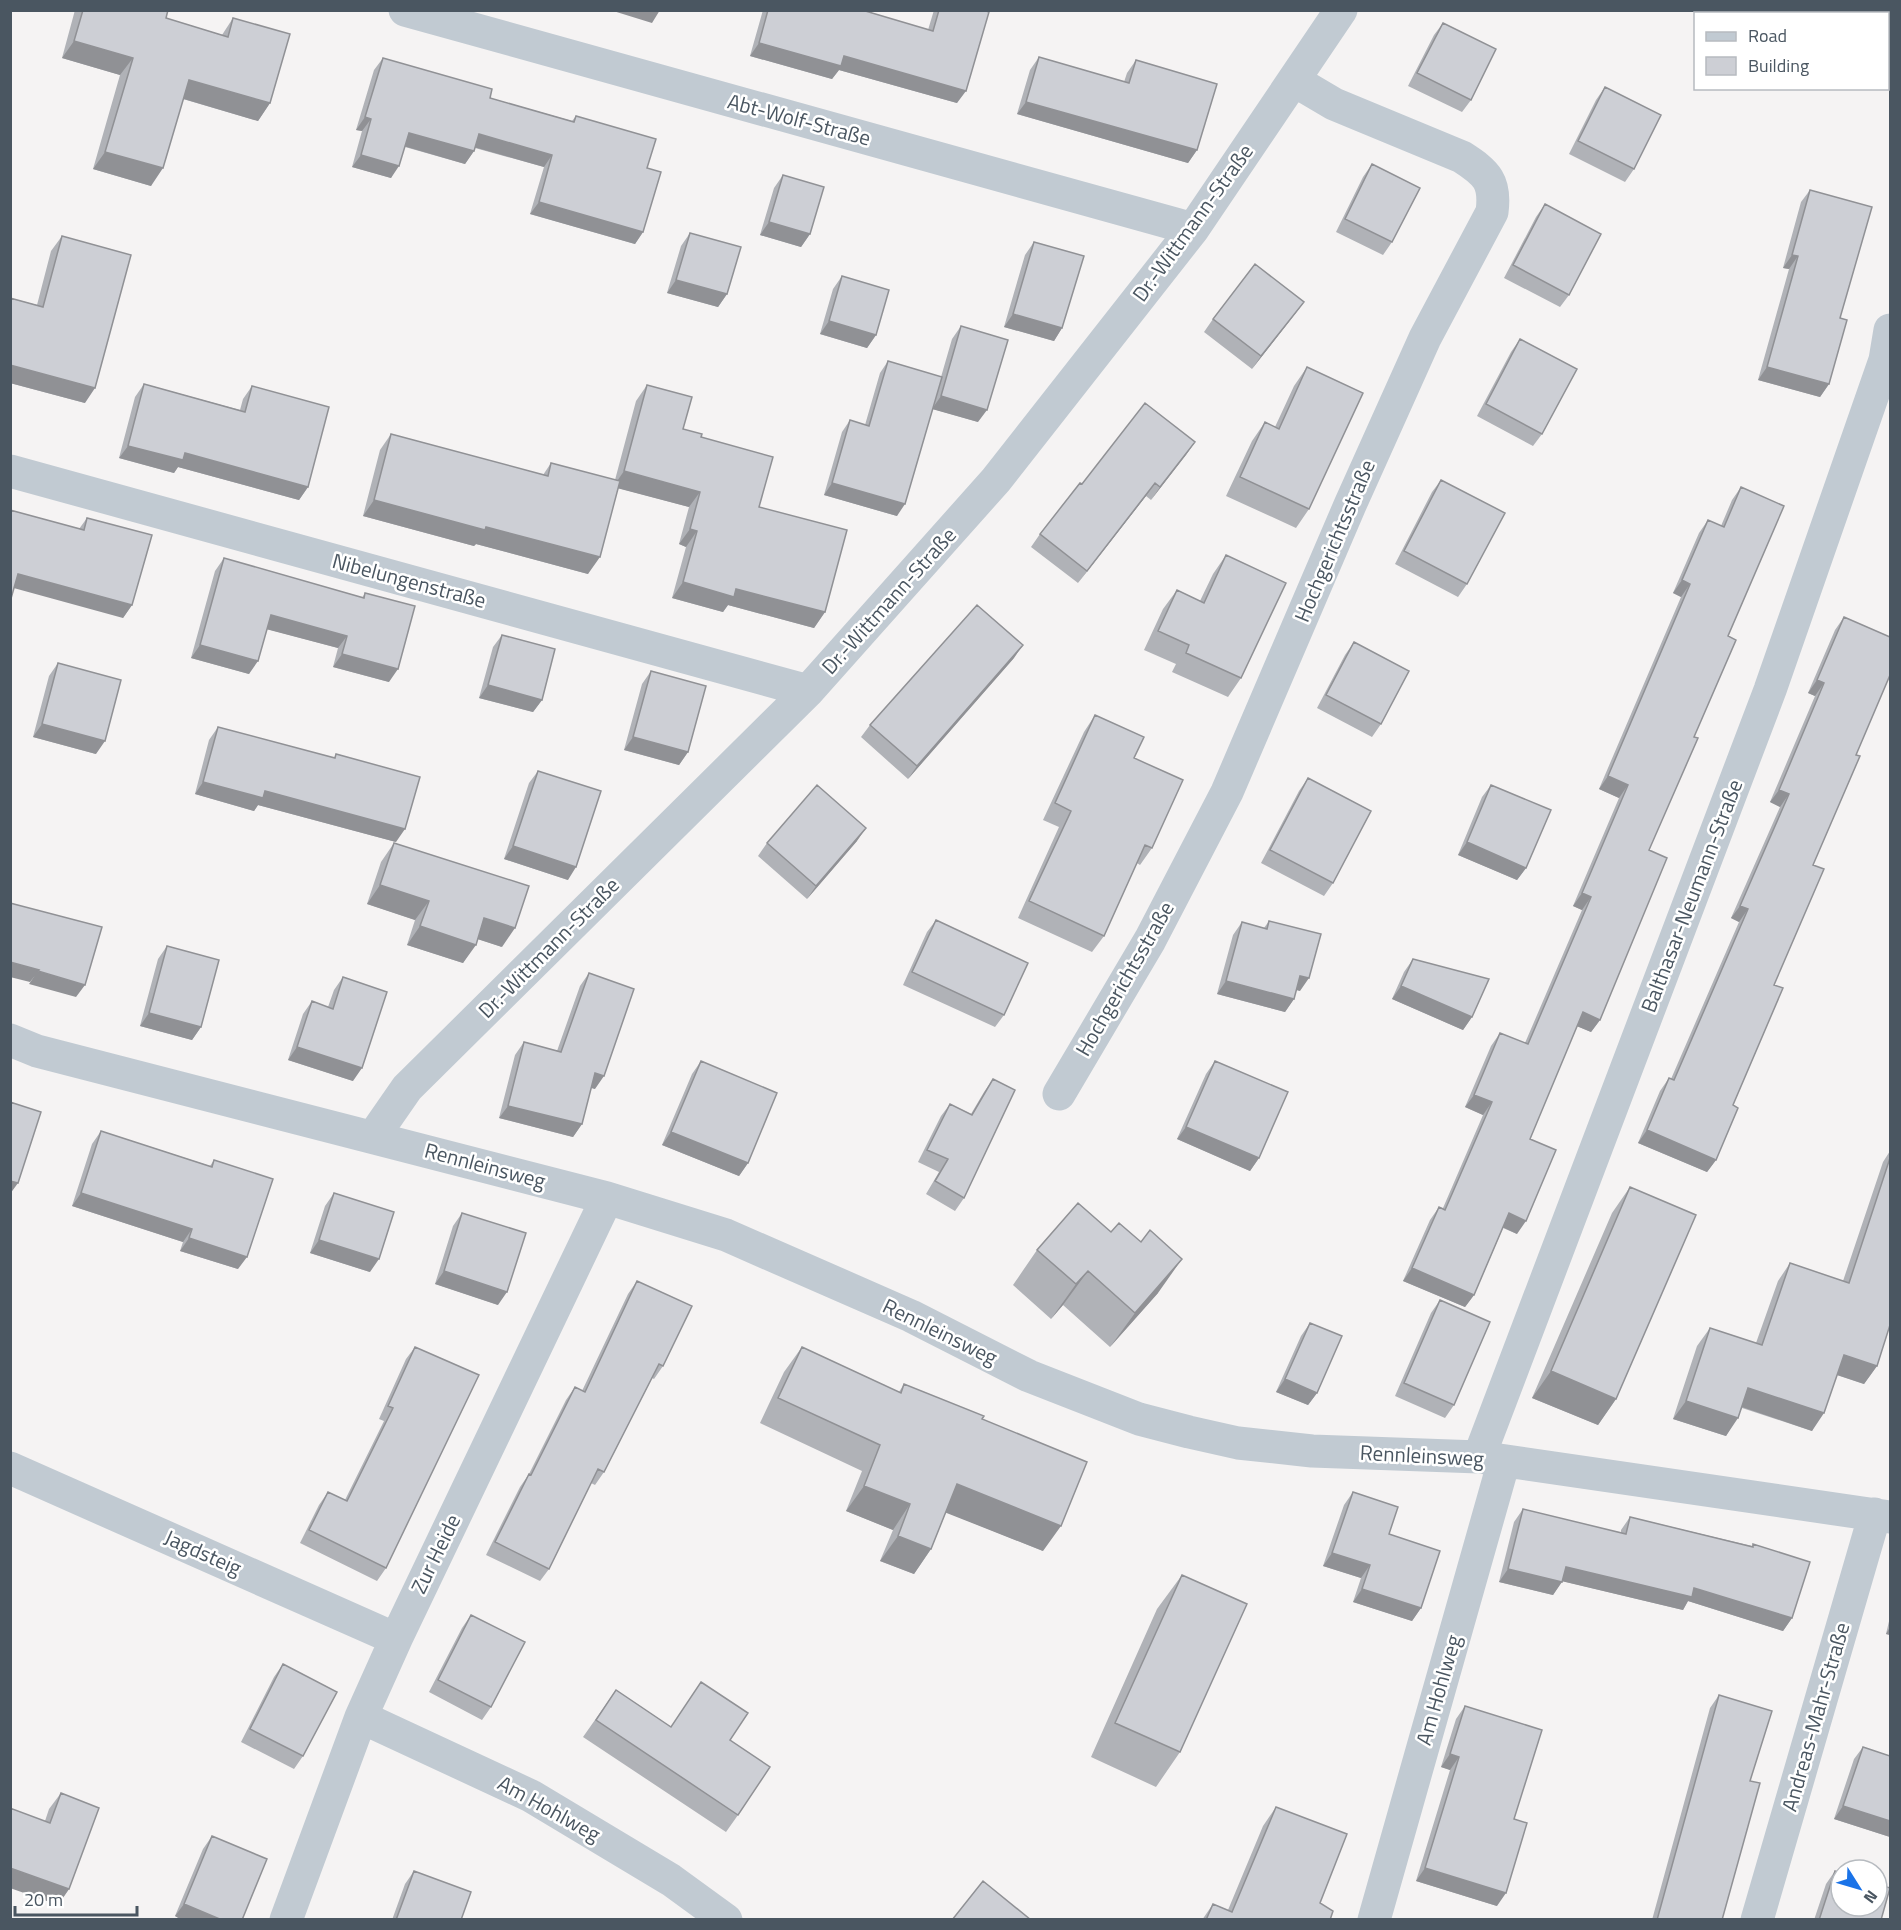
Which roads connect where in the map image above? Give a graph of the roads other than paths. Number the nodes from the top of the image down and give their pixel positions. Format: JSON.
{"nodes":[{"id":1,"x":405,"y":10,"type":"edge"},
{"id":2,"x":1341,"y":10,"type":"edge"},
{"id":3,"x":1295,"y":81,"type":"junction"},
{"id":4,"x":1193,"y":229,"type":"junction"},
{"id":5,"x":1890,"y":330,"type":"edge"},
{"id":6,"x":10,"y":471,"type":"edge"},
{"id":7,"x":808,"y":691,"type":"junction"},
{"id":8,"x":10,"y":1040,"type":"edge"},
{"id":9,"x":1059,"y":1094,"type":"dead end"},
{"id":10,"x":373,"y":1137,"type":"junction"},
{"id":11,"x":608,"y":1198,"type":"junction"},
{"id":12,"x":1491,"y":1459,"type":"junction"},
{"id":13,"x":10,"y":1468,"type":"edge"},
{"id":14,"x":1883,"y":1515,"type":"edge"},
{"id":15,"x":396,"y":1639,"type":"junction"},
{"id":16,"x":361,"y":1718,"type":"junction"},
{"id":17,"x":286,"y":1920,"type":"edge"},
{"id":18,"x":726,"y":1920,"type":"edge"},
{"id":19,"x":1374,"y":1920,"type":"edge"},
{"id":20,"x":1757,"y":1920,"type":"edge"}],
"edges":[{"from":1,"to":4,"type":"street","name":"Abt-Wolf-Straße"},
{"from":2,"to":3,"type":"street","name":"Dr.-Wittmann-Straße"},
{"from":3,"to":4,"type":"street","name":"Dr.-Wittmann-Straße"},
{"from":3,"to":9,"type":"street","name":"Hochgerichtsstraße"},
{"from":4,"to":7,"type":"street","name":"Dr.-Wittmann-Straße"},
{"from":5,"to":12,"type":"street","name":"Balthasar-Neumann-Straße"},
{"from":6,"to":7,"type":"street","name":"Nibelungenstraße"},
{"from":7,"to":10,"type":"street","name":"Dr.-Wittmann-Straße"},
{"from":8,"to":10,"type":"street","name":"Rennleinsweg"},
{"from":10,"to":11,"type":"street","name":"Rennleinsweg"},
{"from":11,"to":12,"type":"street","name":"Rennleinsweg"},
{"from":11,"to":15,"type":"street","name":"Zur Heide"},
{"from":12,"to":14,"type":"street","name":"Rennleinsweg"},
{"from":12,"to":19,"type":"street","name":"Am Hohlweg"},
{"from":13,"to":15,"type":"street","name":"Jagdsteig"},
{"from":14,"to":20,"type":"street","name":"Andreas-Mahr-Straße"},
{"from":15,"to":16,"type":"street","name":"Zur Heide"},
{"from":16,"to":17,"type":"street","name":"Zur Heide"},
{"from":16,"to":18,"type":"street","name":"Am Hohlweg"}]}
